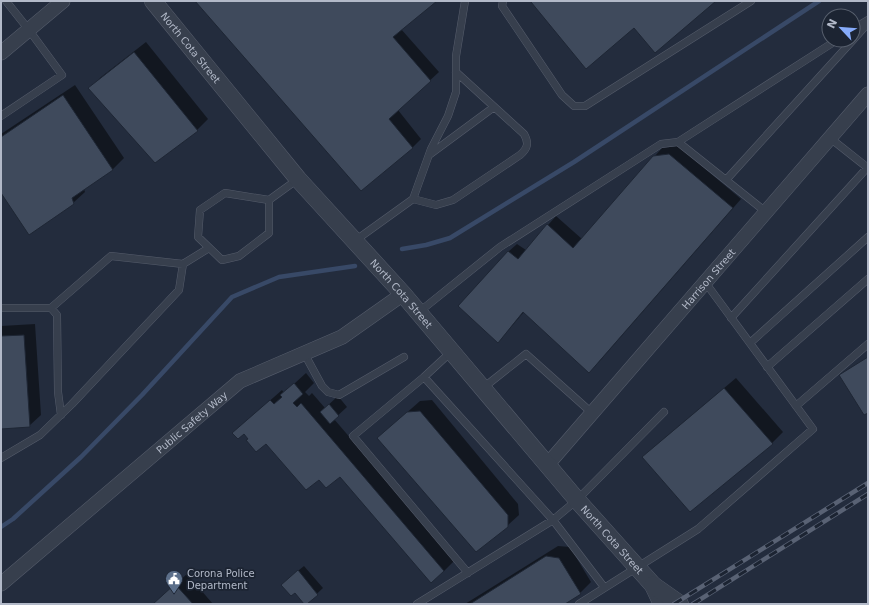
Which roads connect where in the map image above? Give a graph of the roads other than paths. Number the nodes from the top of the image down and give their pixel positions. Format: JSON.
{"nodes":[{"id":1,"x":6,"y":1,"type":"edge"},
{"id":2,"x":63,"y":1,"type":"edge"},
{"id":3,"x":153,"y":1,"type":"edge"},
{"id":4,"x":465,"y":1,"type":"edge"},
{"id":5,"x":503,"y":1,"type":"edge"},
{"id":6,"x":751,"y":1,"type":"edge"},
{"id":7,"x":868,"y":23,"type":"edge"},
{"id":8,"x":29,"y":30,"type":"junction"},
{"id":9,"x":861,"y":31,"type":"edge"},
{"id":10,"x":824,"y":48,"type":"edge"},
{"id":11,"x":846,"y":48,"type":"edge"},
{"id":12,"x":1,"y":53,"type":"edge"},
{"id":13,"x":456,"y":72,"type":"junction"},
{"id":14,"x":868,"y":94,"type":"edge"},
{"id":15,"x":494,"y":107,"type":"junction"},
{"id":16,"x":1,"y":116,"type":"edge"},
{"id":17,"x":830,"y":138,"type":"junction"},
{"id":18,"x":678,"y":142,"type":"junction"},
{"id":19,"x":429,"y":155,"type":"junction"},
{"id":20,"x":868,"y":168,"type":"edge"},
{"id":21,"x":298,"y":179,"type":"junction"},
{"id":22,"x":726,"y":180,"type":"junction"},
{"id":23,"x":413,"y":199,"type":"junction"},
{"id":24,"x":269,"y":200,"type":"junction"},
{"id":25,"x":766,"y":212,"type":"junction"},
{"id":26,"x":868,"y":237,"type":"edge"},
{"id":27,"x":356,"y":240,"type":"junction"},
{"id":28,"x":209,"y":248,"type":"junction"},
{"id":29,"x":184,"y":264,"type":"junction"},
{"id":30,"x":868,"y":279,"type":"edge"},
{"id":31,"x":705,"y":282,"type":"junction"},
{"id":32,"x":403,"y":294,"type":"junction"},
{"id":33,"x":1,"y":308,"type":"edge"},
{"id":34,"x":51,"y":308,"type":"junction"},
{"id":35,"x":419,"y":312,"type":"junction"},
{"id":36,"x":731,"y":318,"type":"junction"},
{"id":37,"x":750,"y":343,"type":"junction"},
{"id":38,"x":868,"y":344,"type":"edge"},
{"id":39,"x":452,"y":351,"type":"junction"},
{"id":40,"x":304,"y":353,"type":"junction"},
{"id":41,"x":404,"y":356,"type":"dead end"},
{"id":42,"x":767,"y":368,"type":"junction"},
{"id":43,"x":424,"y":377,"type":"junction"},
{"id":44,"x":483,"y":388,"type":"junction"},
{"id":45,"x":796,"y":406,"type":"junction"},
{"id":46,"x":664,"y":412,"type":"dead end"},
{"id":47,"x":592,"y":413,"type":"junction"},
{"id":48,"x":61,"y":415,"type":"junction"},
{"id":49,"x":1,"y":458,"type":"edge"},
{"id":50,"x":548,"y":464,"type":"junction"},
{"id":51,"x":577,"y":500,"type":"junction"},
{"id":52,"x":553,"y":520,"type":"junction"},
{"id":53,"x":637,"y":567,"type":"junction"},
{"id":54,"x":468,"y":573,"type":"junction"},
{"id":55,"x":3,"y":580,"type":"edge"},
{"id":56,"x":653,"y":585,"type":"junction"},
{"id":57,"x":604,"y":588,"type":"junction"},
{"id":58,"x":417,"y":604,"type":"edge"},
{"id":59,"x":579,"y":604,"type":"edge"},
{"id":60,"x":662,"y":604,"type":"edge"},
{"id":61,"x":680,"y":604,"type":"edge"}],
"edges":[{"from":1,"to":8,"type":"lane"},
{"from":2,"to":8,"type":"street"},
{"from":3,"to":21,"type":"street","name":"North Cota Street"},
{"from":4,"to":13,"type":"lane"},
{"from":5,"to":6,"type":"lane"},
{"from":7,"to":9,"type":"lane"},
{"from":8,"to":12,"type":"street"},
{"from":8,"to":16,"type":"lane"},
{"from":10,"to":18,"type":"lane"},
{"from":11,"to":22,"type":"lane"},
{"from":13,"to":15,"type":"lane"},
{"from":13,"to":19,"type":"lane"},
{"from":14,"to":17,"type":"street","name":"Harrison Street"},
{"from":15,"to":19,"type":"lane"},
{"from":15,"to":23,"type":"lane"},
{"from":17,"to":20,"type":"lane"},
{"from":17,"to":25,"type":"street","name":"Harrison Street"},
{"from":18,"to":22,"type":"lane"},
{"from":18,"to":35,"type":"lane"},
{"from":19,"to":23,"type":"lane"},
{"from":20,"to":36,"type":"lane"},
{"from":21,"to":24,"type":"lane"},
{"from":21,"to":27,"type":"street","name":"North Cota Street"},
{"from":22,"to":25,"type":"lane"},
{"from":23,"to":27,"type":"lane"},
{"from":24,"to":28,"type":"lane"},
{"from":24,"to":28,"type":"lane"},
{"from":25,"to":31,"type":"street","name":"Harrison Street"},
{"from":26,"to":37,"type":"lane"},
{"from":27,"to":32,"type":"street","name":"North Cota Street"},
{"from":28,"to":29,"type":"lane"},
{"from":29,"to":34,"type":"lane"},
{"from":29,"to":48,"type":"lane"},
{"from":30,"to":42,"type":"lane"},
{"from":31,"to":36,"type":"lane"},
{"from":31,"to":47,"type":"street","name":"Harrison Street"},
{"from":32,"to":35,"type":"street","name":"North Cota Street"},
{"from":32,"to":40,"type":"street","name":"Public Safety Way"},
{"from":33,"to":34,"type":"lane"},
{"from":34,"to":48,"type":"lane"},
{"from":35,"to":39,"type":"street","name":"North Cota Street"},
{"from":36,"to":37,"type":"lane"},
{"from":37,"to":42,"type":"lane"},
{"from":38,"to":45,"type":"lane"},
{"from":39,"to":43,"type":"lane"},
{"from":39,"to":44,"type":"street","name":"North Cota Street"},
{"from":40,"to":41,"type":"lane"},
{"from":40,"to":55,"type":"street","name":"Public Safety Way"},
{"from":42,"to":45,"type":"lane"},
{"from":43,"to":52,"type":"lane"},
{"from":43,"to":54,"type":"lane"},
{"from":44,"to":47,"type":"lane"},
{"from":44,"to":50,"type":"street","name":"North Cota Street"},
{"from":45,"to":53,"type":"lane"},
{"from":46,"to":51,"type":"lane"},
{"from":47,"to":50,"type":"street","name":"Harrison Street"},
{"from":48,"to":49,"type":"lane"},
{"from":50,"to":51,"type":"street","name":"North Cota Street"},
{"from":51,"to":52,"type":"lane"},
{"from":51,"to":53,"type":"street","name":"North Cota Street"},
{"from":52,"to":54,"type":"lane"},
{"from":52,"to":57,"type":"lane"},
{"from":53,"to":56,"type":"street","name":"North Cota Street"},
{"from":53,"to":57,"type":"lane"},
{"from":54,"to":58,"type":"lane"},
{"from":56,"to":60,"type":"street","name":"North Cota Street"},
{"from":56,"to":61,"type":"street","name":"North Cota Street"},
{"from":57,"to":59,"type":"lane"}]}
